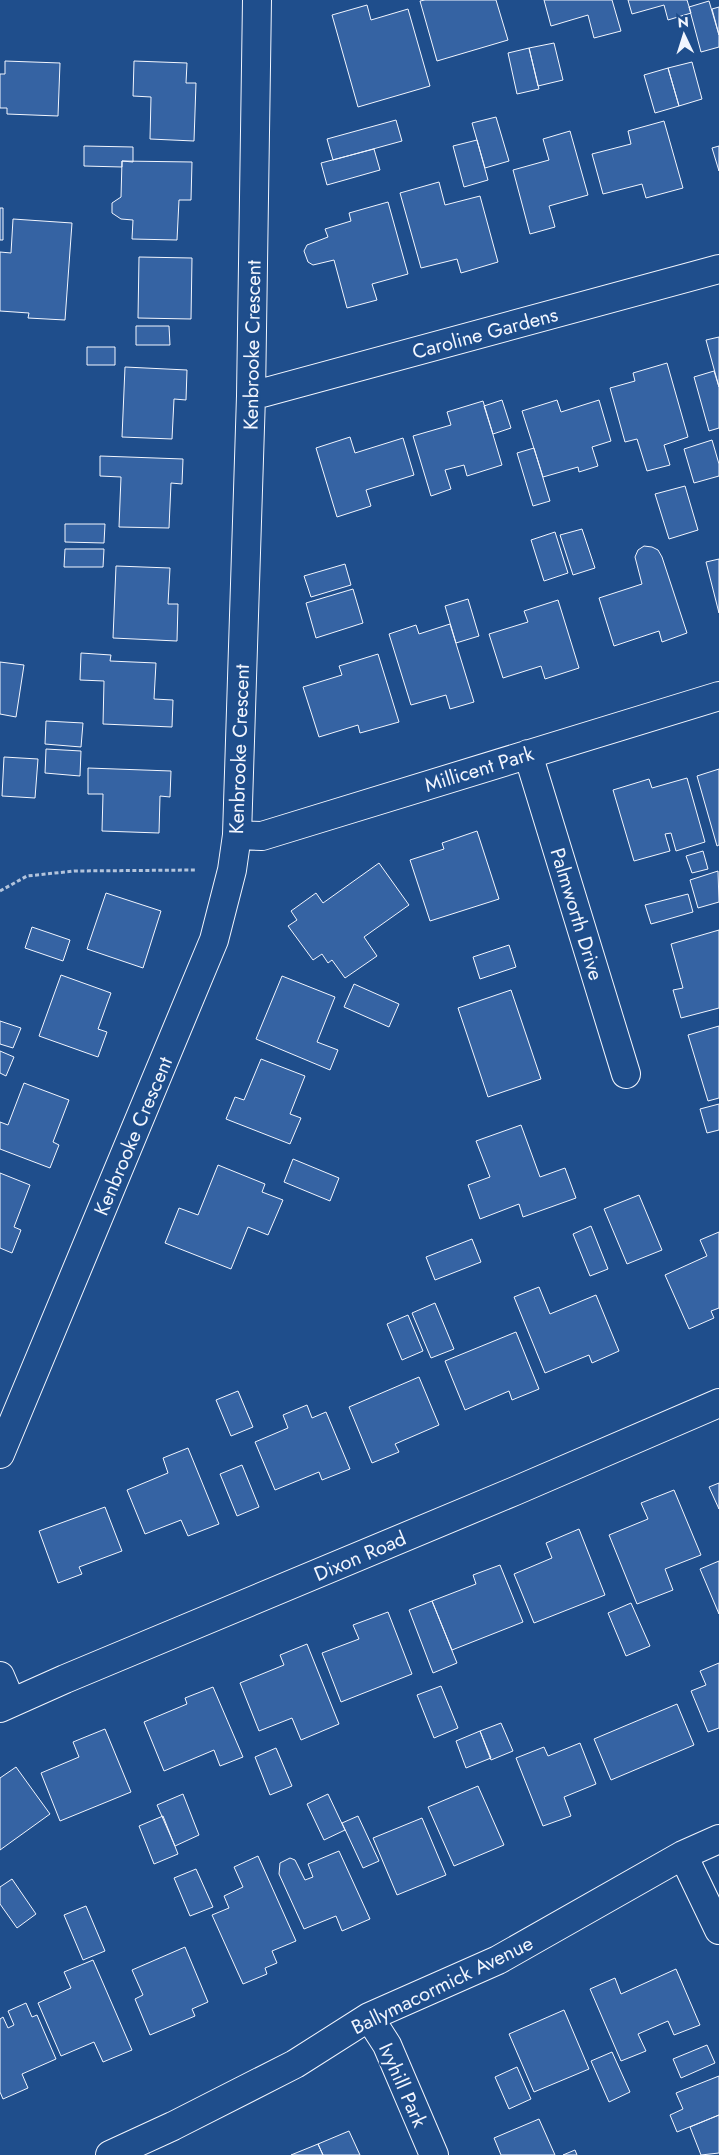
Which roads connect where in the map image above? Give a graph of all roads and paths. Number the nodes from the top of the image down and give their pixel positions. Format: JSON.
{"nodes":[{"id":1,"x":258,"y":0,"type":"edge"},
{"id":2,"x":719,"y":269,"type":"edge"},
{"id":3,"x":251,"y":396,"type":"junction"},
{"id":4,"x":719,"y":696,"type":"edge"},
{"id":5,"x":528,"y":754,"type":"junction"},
{"id":6,"x":237,"y":835,"type":"junction"},
{"id":7,"x":232,"y":870,"type":"junction"},
{"id":8,"x":0,"y":891,"type":"edge"},
{"id":9,"x":626,"y":1074,"type":"dead end"},
{"id":10,"x":719,"y":1403,"type":"edge"},
{"id":11,"x":0,"y":1454,"type":"edge"},
{"id":12,"x":0,"y":1676,"type":"edge"},
{"id":13,"x":6,"y":1705,"type":"edge"},
{"id":14,"x":719,"y":1839,"type":"edge"},
{"id":15,"x":683,"y":1855,"type":"junction"},
{"id":16,"x":719,"y":1930,"type":"edge"},
{"id":17,"x":369,"y":2017,"type":"junction"},
{"id":18,"x":110,"y":2155,"type":"edge"},
{"id":19,"x":434,"y":2155,"type":"edge"}],
"edges":[{"from":1,"to":3,"type":"street","name":"Kenbrooke Crescent"},
{"from":2,"to":3,"type":"street","name":"Caroline Gardens"},
{"from":3,"to":6,"type":"street","name":"Kenbrooke Crescent"},
{"from":4,"to":5,"type":"street","name":"Millicent Park"},
{"from":5,"to":6,"type":"street","name":"Millicent Park"},
{"from":5,"to":9,"type":"street","name":"Palmworth Drive"},
{"from":6,"to":7,"type":"street","name":"Kenbrooke Crescent"},
{"from":7,"to":8,"type":"path"},
{"from":7,"to":11,"type":"street","name":"Kenbrooke Crescent"},
{"from":10,"to":13,"type":"street","name":"Dixon Road"},
{"from":12,"to":13,"type":"street"},
{"from":14,"to":15,"type":"street","name":"Ballymacormick Avenue"},
{"from":15,"to":16,"type":"street"},
{"from":15,"to":17,"type":"street","name":"Ballymacormick Avenue"},
{"from":17,"to":18,"type":"street","name":"Ballymacormick Avenue"},
{"from":17,"to":19,"type":"street","name":"Ivyhill Park"}]}
